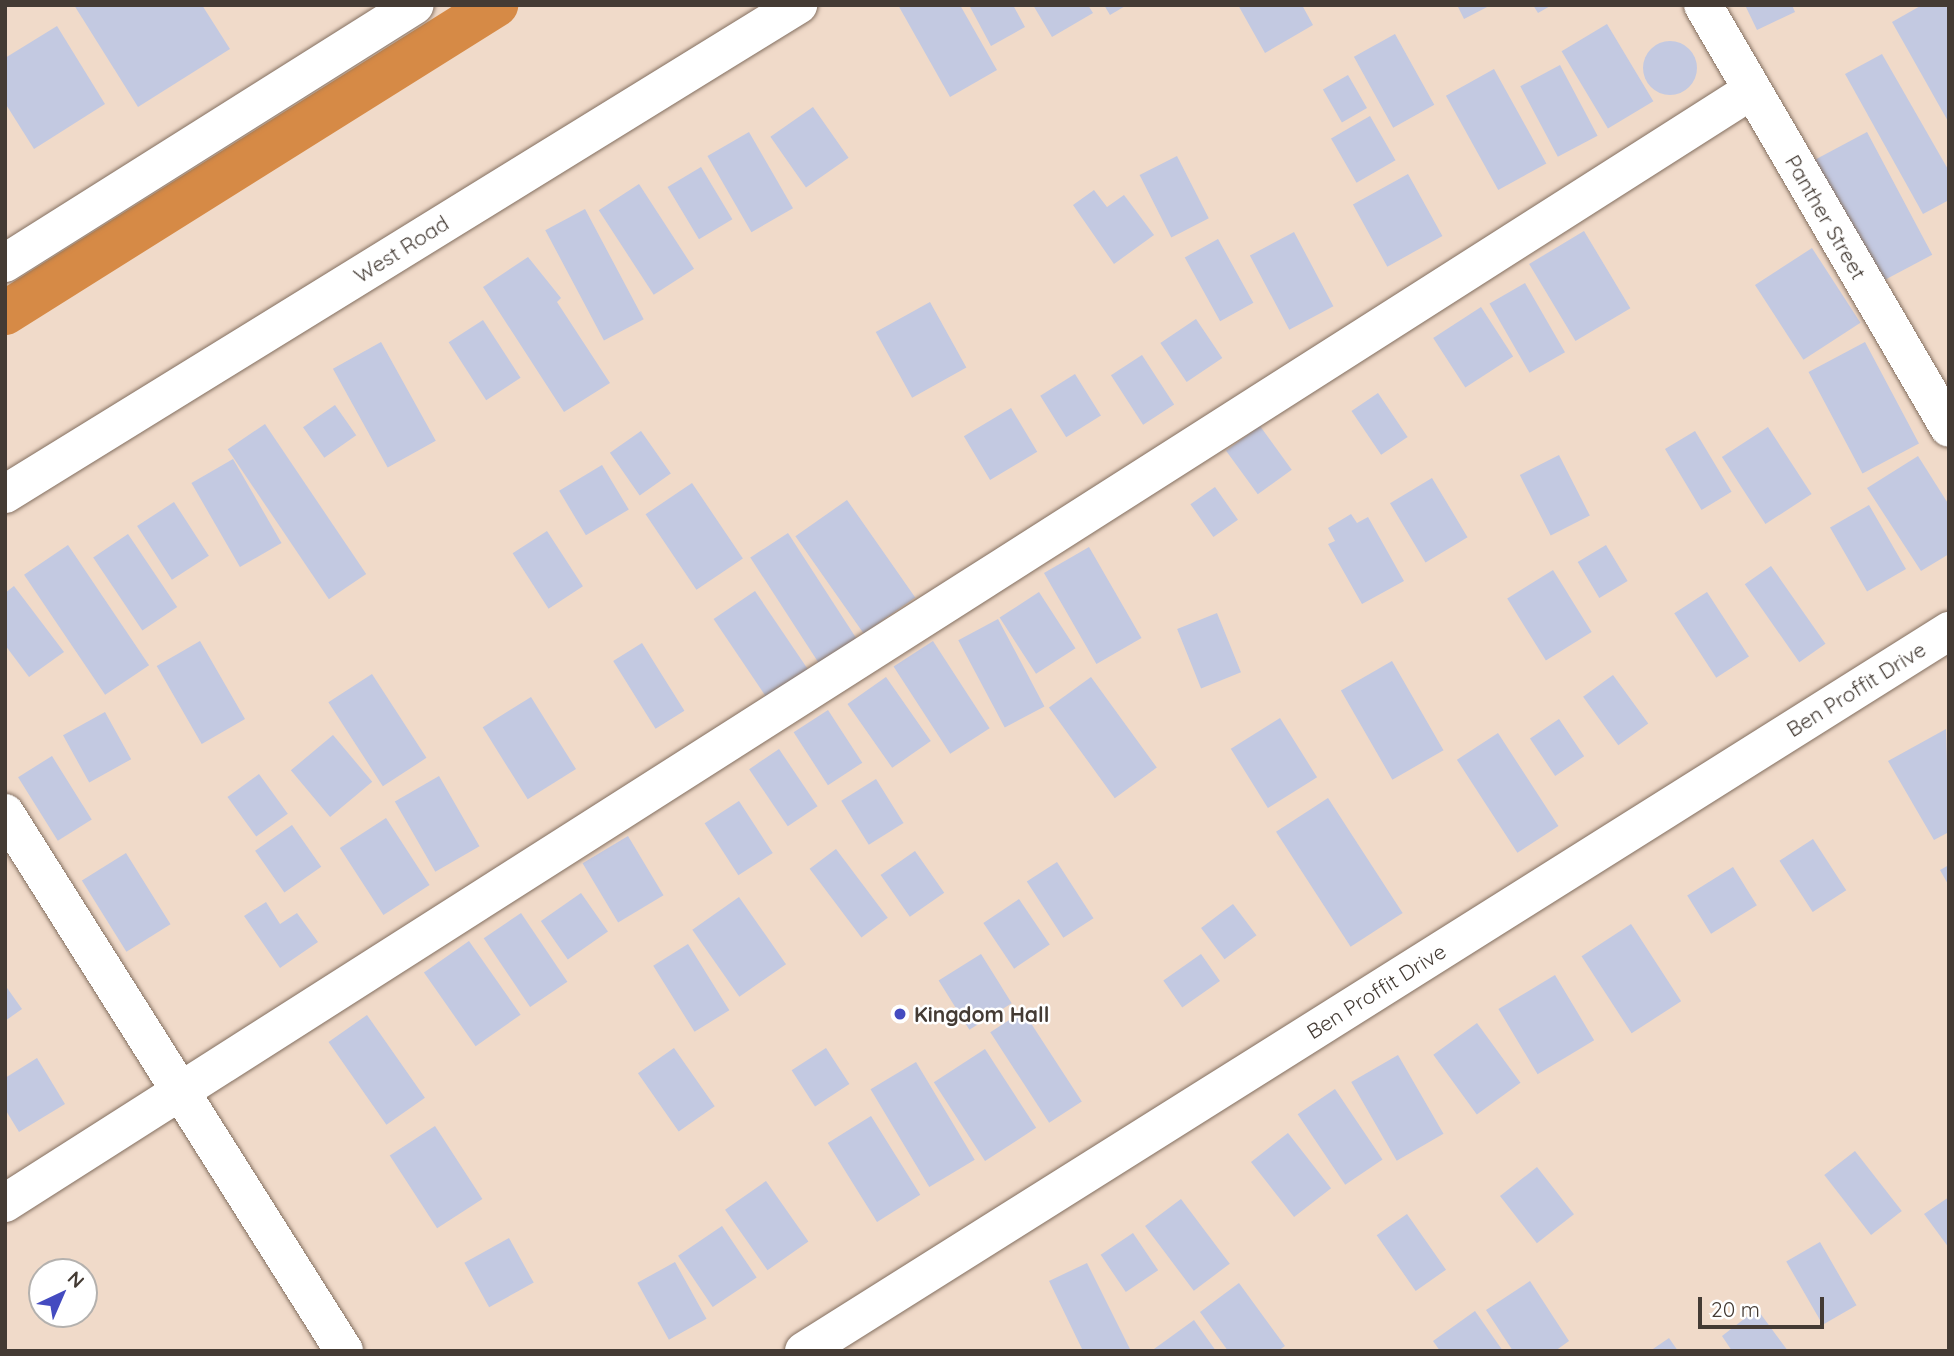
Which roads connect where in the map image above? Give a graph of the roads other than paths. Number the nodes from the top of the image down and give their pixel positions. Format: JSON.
{"nodes":[{"id":1,"x":415,"y":5,"type":"edge"},
{"id":2,"x":798,"y":5,"type":"edge"},
{"id":3,"x":1703,"y":5,"type":"edge"},
{"id":4,"x":1752,"y":90,"type":"junction"},
{"id":5,"x":5,"y":263,"type":"edge"},
{"id":6,"x":1949,"y":428,"type":"edge"},
{"id":7,"x":5,"y":494,"type":"edge"},
{"id":8,"x":1949,"y":631,"type":"edge"},
{"id":9,"x":5,"y":813,"type":"edge"},
{"id":10,"x":179,"y":1092,"type":"junction"},
{"id":11,"x":5,"y":1203,"type":"edge"},
{"id":12,"x":344,"y":1351,"type":"edge"},
{"id":13,"x":804,"y":1351,"type":"edge"}],
"edges":[{"from":1,"to":5,"type":"street"},
{"from":2,"to":7,"type":"street","name":"West Road"},
{"from":3,"to":4,"type":"street","name":"Panther Street"},
{"from":4,"to":6,"type":"street","name":"Panther Street"},
{"from":4,"to":10,"type":"street"},
{"from":8,"to":13,"type":"street","name":"Ben Proffit Drive"},
{"from":9,"to":10,"type":"street"},
{"from":10,"to":11,"type":"street"},
{"from":10,"to":12,"type":"street"}]}
